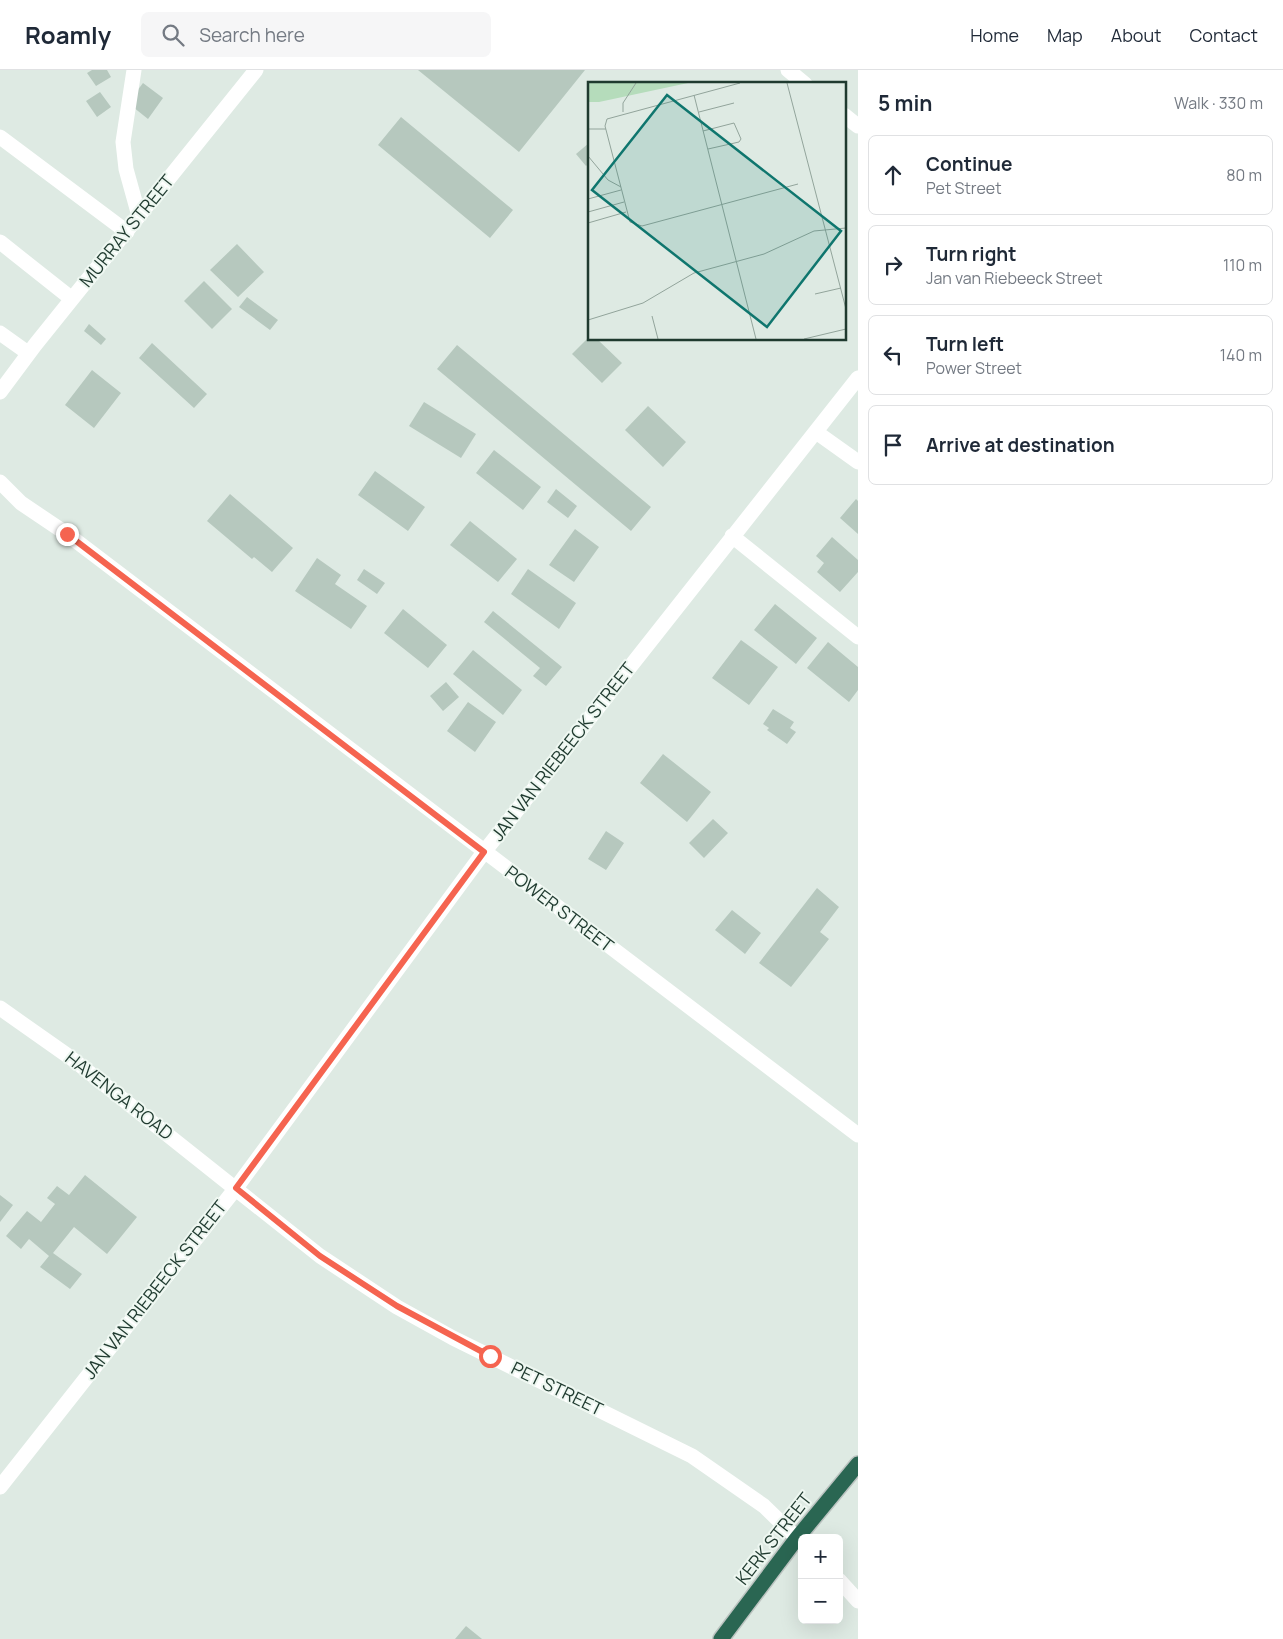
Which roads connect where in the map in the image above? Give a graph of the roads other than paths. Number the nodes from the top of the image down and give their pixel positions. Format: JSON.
{"nodes":[{"id":1,"x":134,"y":70,"type":"edge"},
{"id":2,"x":256,"y":70,"type":"edge"},
{"id":3,"x":788,"y":70,"type":"edge"},
{"id":4,"x":803,"y":82,"type":"edge"},
{"id":5,"x":846,"y":117,"type":"edge"},
{"id":6,"x":858,"y":126,"type":"edge"},
{"id":7,"x":0,"y":137,"type":"edge"},
{"id":8,"x":140,"y":216,"type":"junction"},
{"id":9,"x":127,"y":232,"type":"junction"},
{"id":10,"x":0,"y":242,"type":"edge"},
{"id":11,"x":72,"y":299,"type":"junction"},
{"id":12,"x":0,"y":333,"type":"edge"},
{"id":13,"x":28,"y":353,"type":"junction"},
{"id":14,"x":858,"y":378,"type":"edge"},
{"id":15,"x":0,"y":392,"type":"edge"},
{"id":16,"x":816,"y":432,"type":"junction"},
{"id":17,"x":858,"y":462,"type":"edge"},
{"id":18,"x":0,"y":482,"type":"edge"},
{"id":19,"x":732,"y":536,"type":"junction"},
{"id":20,"x":858,"y":637,"type":"edge"},
{"id":21,"x":484,"y":852,"type":"junction"},
{"id":22,"x":0,"y":1008,"type":"edge"},
{"id":23,"x":858,"y":1135,"type":"edge"},
{"id":24,"x":236,"y":1188,"type":"junction"},
{"id":25,"x":858,"y":1464,"type":"edge"},
{"id":26,"x":0,"y":1487,"type":"edge"},
{"id":27,"x":804,"y":1534,"type":"edge"},
{"id":28,"x":798,"y":1539,"type":"edge"},
{"id":29,"x":798,"y":1541,"type":"edge"},
{"id":30,"x":843,"y":1584,"type":"edge"},
{"id":31,"x":858,"y":1601,"type":"edge"},
{"id":32,"x":721,"y":1639,"type":"edge"}],
"edges":[{"from":1,"to":8,"type":"street"},
{"from":2,"to":8,"type":"street","name":"MURRAY STREET"},
{"from":3,"to":4,"type":"street"},
{"from":5,"to":6,"type":"street"},
{"from":7,"to":9,"type":"street"},
{"from":8,"to":9,"type":"street","name":"MURRAY STREET"},
{"from":9,"to":11,"type":"street","name":"MURRAY STREET"},
{"from":10,"to":11,"type":"street"},
{"from":11,"to":13,"type":"street","name":"MURRAY STREET"},
{"from":12,"to":13,"type":"street"},
{"from":13,"to":15,"type":"street","name":"MURRAY STREET"},
{"from":14,"to":16,"type":"street","name":"JAN VAN RIEBEECK STREET"},
{"from":16,"to":17,"type":"street"},
{"from":16,"to":19,"type":"street","name":"JAN VAN RIEBEECK STREET"},
{"from":18,"to":21,"type":"street","name":"POWER STREET"},
{"from":19,"to":20,"type":"street"},
{"from":19,"to":21,"type":"street","name":"JAN VAN RIEBEECK STREET"},
{"from":21,"to":23,"type":"street","name":"POWER STREET"},
{"from":21,"to":24,"type":"street","name":"JAN VAN RIEBEECK STREET"},
{"from":22,"to":24,"type":"street","name":"HAVENGA ROAD"},
{"from":24,"to":26,"type":"street","name":"JAN VAN RIEBEECK STREET"},
{"from":24,"to":28,"type":"street","name":"PET STREET"},
{"from":25,"to":27,"type":"highway","name":"KERK STREET"},
{"from":29,"to":32,"type":"highway","name":"KERK STREET"},
{"from":30,"to":31,"type":"street"}]}
